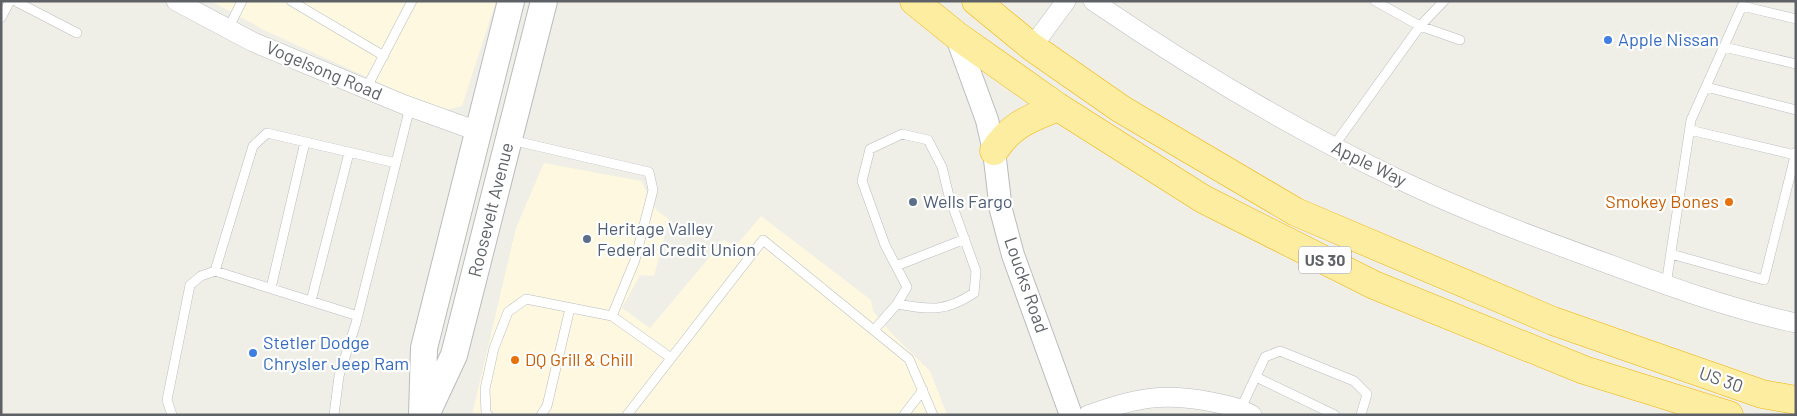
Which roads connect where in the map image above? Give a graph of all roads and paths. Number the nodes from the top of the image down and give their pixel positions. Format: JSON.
{"nodes":[{"id":1,"x":10,"y":1,"type":"edge"},
{"id":2,"x":15,"y":1,"type":"edge"},
{"id":3,"x":242,"y":1,"type":"edge"},
{"id":4,"x":291,"y":1,"type":"edge"},
{"id":5,"x":412,"y":1,"type":"edge"},
{"id":6,"x":511,"y":1,"type":"edge"},
{"id":7,"x":544,"y":1,"type":"edge"},
{"id":8,"x":914,"y":1,"type":"edge"},
{"id":9,"x":976,"y":1,"type":"edge"},
{"id":10,"x":1066,"y":1,"type":"edge"},
{"id":11,"x":1093,"y":1,"type":"edge"},
{"id":12,"x":1375,"y":1,"type":"edge"},
{"id":13,"x":1444,"y":1,"type":"edge"},
{"id":14,"x":187,"y":4,"type":"edge"},
{"id":15,"x":1,"y":18,"type":"edge"},
{"id":16,"x":1796,"y":20,"type":"edge"},
{"id":17,"x":1420,"y":26,"type":"junction"},
{"id":18,"x":228,"y":29,"type":"junction"},
{"id":19,"x":77,"y":33,"type":"dead end"},
{"id":20,"x":956,"y":35,"type":"junction"},
{"id":21,"x":1460,"y":40,"type":"dead end"},
{"id":22,"x":1032,"y":47,"type":"junction"},
{"id":23,"x":1724,"y":47,"type":"junction"},
{"id":24,"x":384,"y":56,"type":"junction"},
{"id":25,"x":1796,"y":64,"type":"edge"},
{"id":26,"x":1706,"y":87,"type":"junction"},
{"id":27,"x":366,"y":89,"type":"junction"},
{"id":28,"x":410,"y":107,"type":"junction"},
{"id":29,"x":1058,"y":107,"type":"junction"},
{"id":30,"x":1796,"y":110,"type":"edge"},
{"id":31,"x":1690,"y":130,"type":"junction"},
{"id":32,"x":477,"y":131,"type":"junction"},
{"id":33,"x":509,"y":140,"type":"junction"},
{"id":34,"x":305,"y":142,"type":"junction"},
{"id":35,"x":1333,"y":147,"type":"junction"},
{"id":36,"x":994,"y":151,"type":"junction"},
{"id":37,"x":349,"y":153,"type":"junction"},
{"id":38,"x":1795,"y":154,"type":"edge"},
{"id":39,"x":396,"y":163,"type":"junction"},
{"id":40,"x":965,"y":239,"type":"junction"},
{"id":41,"x":1671,"y":254,"type":"junction"},
{"id":42,"x":896,"y":266,"type":"junction"},
{"id":43,"x":215,"y":271,"type":"junction"},
{"id":44,"x":1666,"y":285,"type":"junction"},
{"id":45,"x":271,"y":288,"type":"junction"},
{"id":46,"x":311,"y":301,"type":"junction"},
{"id":47,"x":897,"y":304,"type":"junction"},
{"id":48,"x":570,"y":308,"type":"junction"},
{"id":49,"x":358,"y":316,"type":"junction"},
{"id":50,"x":612,"y":316,"type":"junction"},
{"id":51,"x":1796,"y":323,"type":"edge"},
{"id":52,"x":462,"y":325,"type":"junction"},
{"id":53,"x":874,"y":330,"type":"junction"},
{"id":54,"x":671,"y":358,"type":"junction"},
{"id":55,"x":1256,"y":377,"type":"junction"},
{"id":56,"x":923,"y":390,"type":"junction"},
{"id":57,"x":1796,"y":400,"type":"edge"},
{"id":58,"x":1246,"y":411,"type":"edge"},
{"id":59,"x":172,"y":415,"type":"edge"},
{"id":60,"x":334,"y":415,"type":"edge"},
{"id":61,"x":422,"y":415,"type":"edge"},
{"id":62,"x":426,"y":415,"type":"edge"},
{"id":63,"x":488,"y":415,"type":"edge"},
{"id":64,"x":541,"y":415,"type":"edge"},
{"id":65,"x":627,"y":415,"type":"edge"},
{"id":66,"x":904,"y":415,"type":"edge"},
{"id":67,"x":933,"y":415,"type":"edge"},
{"id":68,"x":1071,"y":415,"type":"edge"},
{"id":69,"x":1088,"y":415,"type":"edge"},
{"id":70,"x":1335,"y":415,"type":"edge"},
{"id":71,"x":1361,"y":415,"type":"edge"},
{"id":72,"x":1729,"y":415,"type":"edge"}],
"edges":[{"from":1,"to":15,"type":"lane"},
{"from":2,"to":19,"type":"lane"},
{"from":3,"to":18,"type":"lane"},
{"from":4,"to":24,"type":"lane"},
{"from":5,"to":24,"type":"lane"},
{"from":6,"to":32,"type":"main road","name":"Roosevelt Avenue"},
{"from":7,"to":33,"type":"main road","name":"Roosevelt Avenue"},
{"from":8,"to":20,"type":"highway","number":"US 30"},
{"from":9,"to":22,"type":"highway","number":"US 30"},
{"from":10,"to":22,"type":"street"},
{"from":11,"to":35,"type":"street","name":"Apple Way"},
{"from":12,"to":17,"type":"lane"},
{"from":13,"to":17,"type":"lane"},
{"from":14,"to":18,"type":"street","name":"Vogelsong Road"},
{"from":16,"to":23,"type":"lane"},
{"from":17,"to":21,"type":"lane"},
{"from":17,"to":35,"type":"lane"},
{"from":18,"to":27,"type":"street","name":"Vogelsong Road"},
{"from":20,"to":29,"type":"highway","name":"US 30","number":"US 30"},
{"from":20,"to":36,"type":"street","name":"Loucks Road"},
{"from":22,"to":57,"type":"highway","name":"US 30","number":"US 30"},
{"from":23,"to":25,"type":"lane"},
{"from":23,"to":26,"type":"lane"},
{"from":24,"to":27,"type":"lane"},
{"from":26,"to":30,"type":"lane"},
{"from":26,"to":31,"type":"lane"},
{"from":27,"to":28,"type":"street","name":"Vogelsong Road"},
{"from":28,"to":32,"type":"street","name":"Vogelsong Road"},
{"from":28,"to":39,"type":"lane"},
{"from":29,"to":36,"type":"highway"},
{"from":29,"to":72,"type":"highway","name":"US 30","number":"US 30"},
{"from":31,"to":38,"type":"lane"},
{"from":31,"to":41,"type":"lane"},
{"from":32,"to":52,"type":"main road"},
{"from":32,"to":61,"type":"main road","name":"Roosevelt Avenue"},
{"from":33,"to":50,"type":"lane"},
{"from":33,"to":52,"type":"main road","name":"Roosevelt Avenue"},
{"from":34,"to":37,"type":"lane"},
{"from":34,"to":43,"type":"lane"},
{"from":34,"to":45,"type":"lane"},
{"from":35,"to":44,"type":"street","name":"Apple Way"},
{"from":36,"to":68,"type":"street","name":"Loucks Road"},
{"from":37,"to":39,"type":"lane"},
{"from":37,"to":46,"type":"lane"},
{"from":38,"to":41,"type":"lane"},
{"from":39,"to":49,"type":"lane"},
{"from":40,"to":42,"type":"lane"},
{"from":40,"to":42,"type":"lane"},
{"from":40,"to":47,"type":"lane"},
{"from":41,"to":44,"type":"lane"},
{"from":42,"to":47,"type":"lane"},
{"from":43,"to":45,"type":"lane"},
{"from":43,"to":59,"type":"lane"},
{"from":44,"to":51,"type":"street","name":"Apple Way"},
{"from":45,"to":46,"type":"lane"},
{"from":46,"to":49,"type":"lane"},
{"from":47,"to":53,"type":"lane"},
{"from":48,"to":50,"type":"lane"},
{"from":48,"to":63,"type":"lane"},
{"from":48,"to":64,"type":"lane"},
{"from":49,"to":60,"type":"lane"},
{"from":50,"to":54,"type":"lane"},
{"from":52,"to":62,"type":"main road","name":"Roosevelt Avenue"},
{"from":53,"to":54,"type":"lane"},
{"from":53,"to":56,"type":"lane"},
{"from":54,"to":65,"type":"lane"},
{"from":55,"to":58,"type":"lane"},
{"from":55,"to":70,"type":"lane"},
{"from":55,"to":71,"type":"lane"},
{"from":56,"to":66,"type":"lane"},
{"from":56,"to":67,"type":"lane"},
{"from":58,"to":69,"type":"street"}]}
